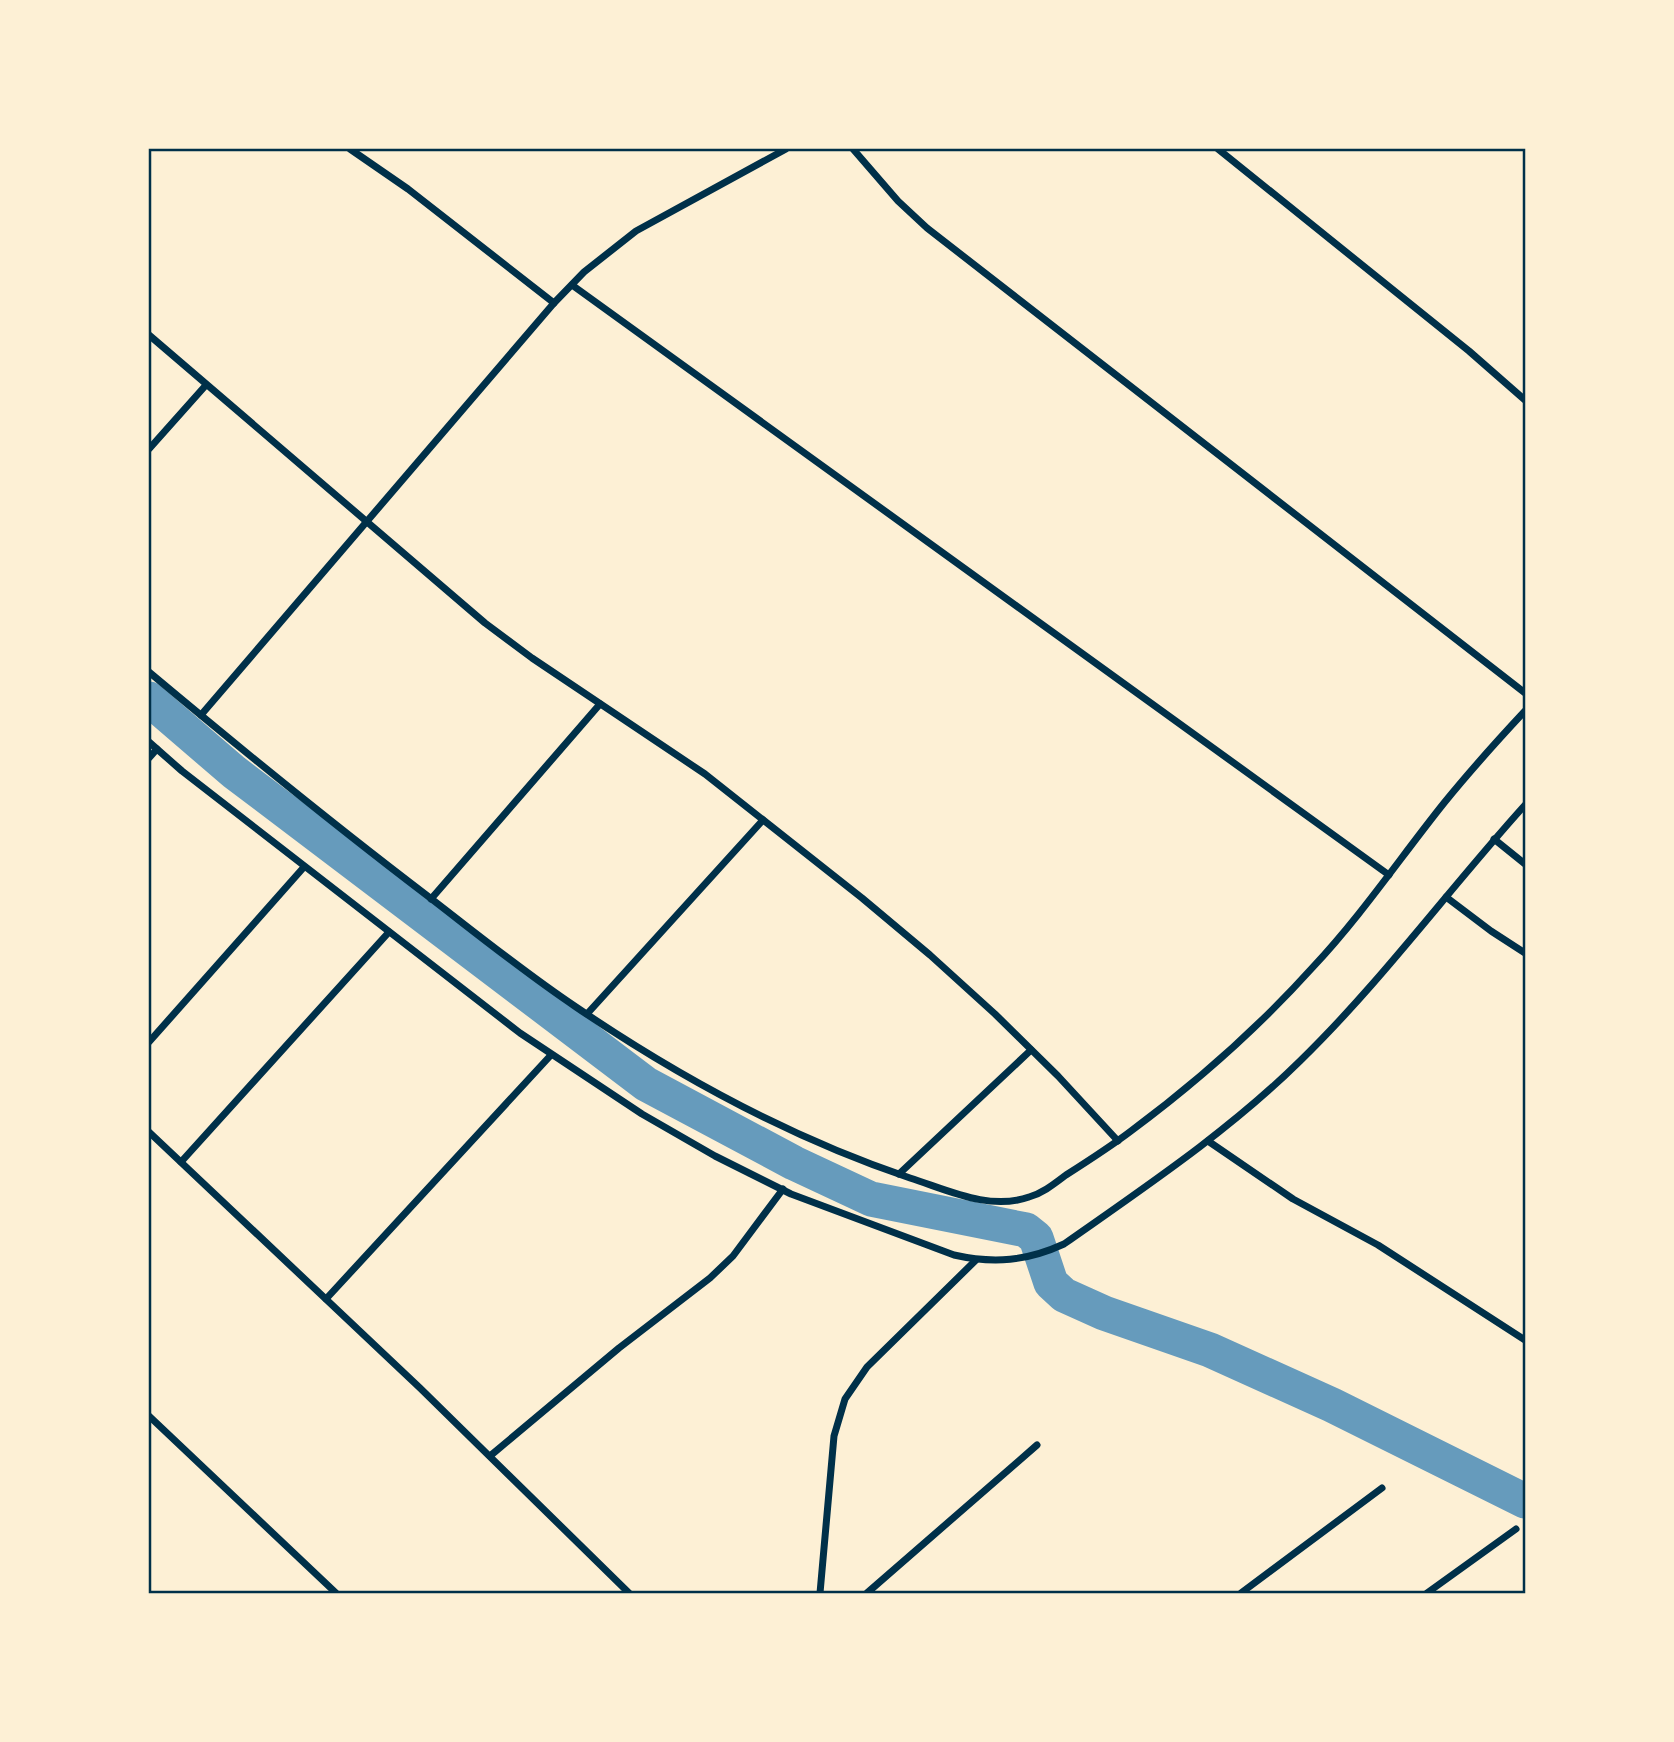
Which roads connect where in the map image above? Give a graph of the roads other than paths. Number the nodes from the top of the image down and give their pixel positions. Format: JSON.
{"nodes":[{"id":1,"x":349,"y":149,"type":"edge"},
{"id":2,"x":786,"y":149,"type":"edge"},
{"id":3,"x":853,"y":149,"type":"edge"},
{"id":4,"x":1218,"y":149,"type":"edge"},
{"id":5,"x":572,"y":285,"type":"junction"},
{"id":6,"x":554,"y":303,"type":"junction"},
{"id":7,"x":149,"y":335,"type":"edge"},
{"id":8,"x":206,"y":385,"type":"junction"},
{"id":9,"x":1525,"y":400,"type":"edge"},
{"id":10,"x":149,"y":449,"type":"edge"},
{"id":11,"x":367,"y":522,"type":"junction"},
{"id":12,"x":149,"y":672,"type":"edge"},
{"id":13,"x":1525,"y":693,"type":"edge"},
{"id":14,"x":600,"y":704,"type":"junction"},
{"id":15,"x":1525,"y":711,"type":"edge"},
{"id":16,"x":201,"y":715,"type":"junction"},
{"id":17,"x":149,"y":742,"type":"edge"},
{"id":18,"x":157,"y":749,"type":"junction"},
{"id":19,"x":149,"y":758,"type":"edge"},
{"id":20,"x":1525,"y":805,"type":"edge"},
{"id":21,"x":763,"y":820,"type":"junction"},
{"id":22,"x":1494,"y":839,"type":"junction"},
{"id":23,"x":1525,"y":864,"type":"edge"},
{"id":24,"x":304,"y":867,"type":"junction"},
{"id":25,"x":1389,"y":874,"type":"junction"},
{"id":26,"x":1446,"y":897,"type":"junction"},
{"id":27,"x":431,"y":899,"type":"junction"},
{"id":28,"x":389,"y":932,"type":"junction"},
{"id":29,"x":1525,"y":953,"type":"edge"},
{"id":30,"x":587,"y":1014,"type":"junction"},
{"id":31,"x":149,"y":1042,"type":"edge"},
{"id":32,"x":1031,"y":1050,"type":"junction"},
{"id":33,"x":551,"y":1055,"type":"junction"},
{"id":34,"x":149,"y":1132,"type":"edge"},
{"id":35,"x":1118,"y":1141,"type":"junction"},
{"id":36,"x":1208,"y":1141,"type":"junction"},
{"id":37,"x":181,"y":1162,"type":"junction"},
{"id":38,"x":899,"y":1174,"type":"junction"},
{"id":39,"x":783,"y":1189,"type":"junction"},
{"id":40,"x":976,"y":1260,"type":"junction"},
{"id":41,"x":326,"y":1299,"type":"junction"},
{"id":42,"x":1525,"y":1340,"type":"edge"},
{"id":43,"x":149,"y":1416,"type":"edge"},
{"id":44,"x":1037,"y":1445,"type":"dead end"},
{"id":45,"x":490,"y":1457,"type":"junction"},
{"id":46,"x":1382,"y":1488,"type":"dead end"},
{"id":47,"x":1516,"y":1530,"type":"dead end"},
{"id":48,"x":336,"y":1593,"type":"edge"},
{"id":49,"x":629,"y":1593,"type":"edge"},
{"id":50,"x":820,"y":1593,"type":"edge"},
{"id":51,"x":867,"y":1593,"type":"edge"},
{"id":52,"x":1241,"y":1593,"type":"edge"},
{"id":53,"x":1427,"y":1593,"type":"edge"}],
"edges":[{"from":1,"to":6,"type":"street"},
{"from":2,"to":5,"type":"street"},
{"from":3,"to":13,"type":"street"},
{"from":4,"to":9,"type":"street"},
{"from":5,"to":6,"type":"street"},
{"from":5,"to":25,"type":"street"},
{"from":6,"to":11,"type":"street"},
{"from":7,"to":8,"type":"street"},
{"from":8,"to":10,"type":"street"},
{"from":8,"to":11,"type":"street"},
{"from":11,"to":14,"type":"street"},
{"from":11,"to":16,"type":"street"},
{"from":12,"to":16,"type":"street"},
{"from":14,"to":21,"type":"street"},
{"from":14,"to":27,"type":"street"},
{"from":15,"to":25,"type":"street"},
{"from":16,"to":27,"type":"street"},
{"from":17,"to":18,"type":"street"},
{"from":18,"to":19,"type":"street"},
{"from":18,"to":24,"type":"street"},
{"from":20,"to":22,"type":"street"},
{"from":21,"to":30,"type":"street"},
{"from":21,"to":32,"type":"street"},
{"from":22,"to":23,"type":"street"},
{"from":22,"to":26,"type":"street"},
{"from":24,"to":28,"type":"street"},
{"from":24,"to":31,"type":"street"},
{"from":25,"to":35,"type":"street"},
{"from":26,"to":29,"type":"street"},
{"from":26,"to":36,"type":"street"},
{"from":27,"to":30,"type":"street"},
{"from":28,"to":33,"type":"street"},
{"from":28,"to":37,"type":"street"},
{"from":30,"to":38,"type":"street"},
{"from":32,"to":35,"type":"street"},
{"from":32,"to":38,"type":"street"},
{"from":33,"to":39,"type":"street"},
{"from":33,"to":41,"type":"street"},
{"from":34,"to":37,"type":"street"},
{"from":35,"to":38,"type":"street"},
{"from":36,"to":40,"type":"street"},
{"from":36,"to":42,"type":"street"},
{"from":37,"to":41,"type":"street"},
{"from":39,"to":40,"type":"street"},
{"from":39,"to":45,"type":"street"},
{"from":40,"to":50,"type":"street"},
{"from":41,"to":45,"type":"street"},
{"from":43,"to":48,"type":"street"},
{"from":44,"to":51,"type":"street"},
{"from":45,"to":49,"type":"street"},
{"from":46,"to":52,"type":"street"},
{"from":47,"to":53,"type":"street"}]}
